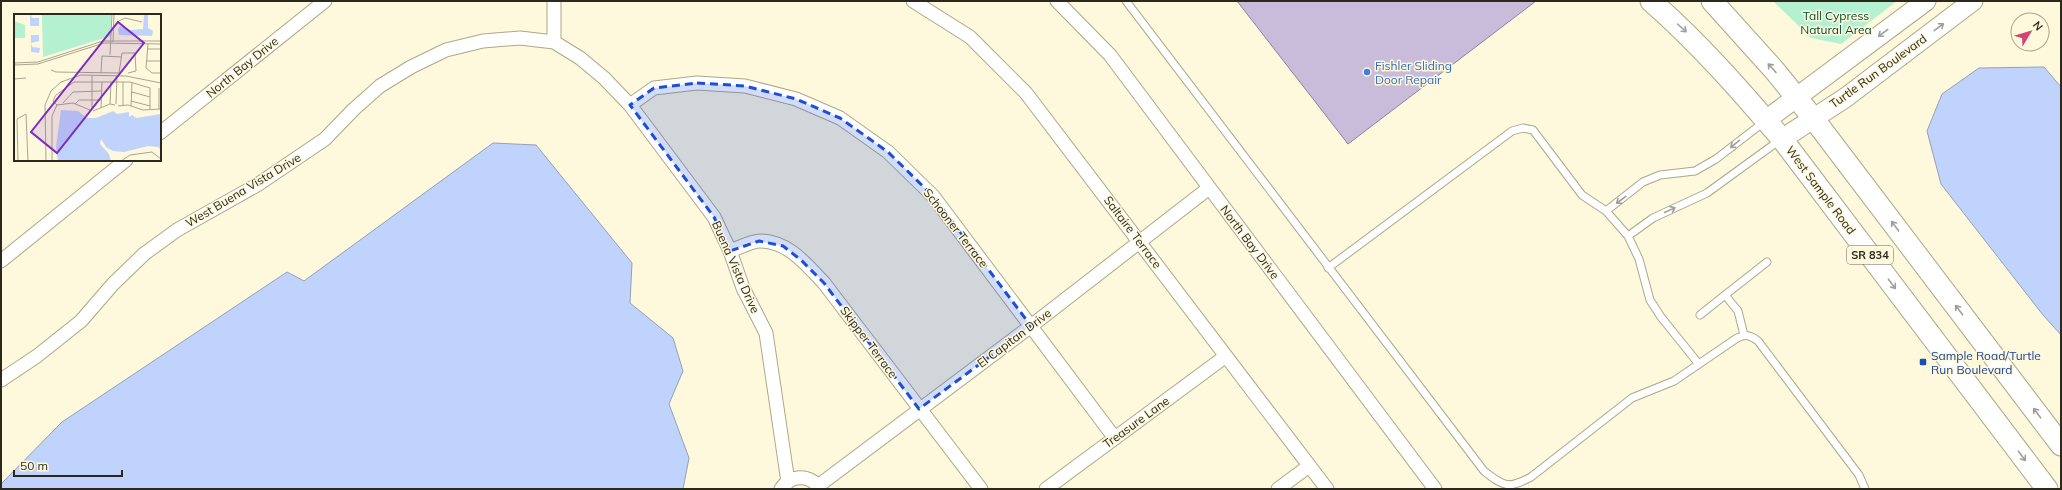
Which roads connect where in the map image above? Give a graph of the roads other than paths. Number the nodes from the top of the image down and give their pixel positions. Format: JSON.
{"nodes":[{"id":1,"x":325,"y":1,"type":"edge"},
{"id":2,"x":554,"y":1,"type":"edge"},
{"id":3,"x":913,"y":1,"type":"edge"},
{"id":4,"x":1057,"y":1,"type":"edge"},
{"id":5,"x":1126,"y":1,"type":"edge"},
{"id":6,"x":1651,"y":1,"type":"edge"},
{"id":7,"x":1712,"y":1,"type":"edge"},
{"id":8,"x":1926,"y":1,"type":"edge"},
{"id":9,"x":1973,"y":1,"type":"edge"},
{"id":10,"x":554,"y":42,"type":"junction"},
{"id":11,"x":1797,"y":98,"type":"junction"},
{"id":12,"x":630,"y":105,"type":"junction"},
{"id":13,"x":1813,"y":118,"type":"junction"},
{"id":14,"x":1766,"y":120,"type":"junction"},
{"id":15,"x":161,"y":132,"type":"edge"},
{"id":16,"x":1782,"y":139,"type":"junction"},
{"id":17,"x":125,"y":161,"type":"edge"},
{"id":18,"x":1209,"y":188,"type":"junction"},
{"id":19,"x":1606,"y":211,"type":"junction"},
{"id":20,"x":1628,"y":236,"type":"junction"},
{"id":21,"x":1140,"y":242,"type":"junction"},
{"id":22,"x":730,"y":251,"type":"junction"},
{"id":23,"x":1,"y":261,"type":"edge"},
{"id":24,"x":1767,"y":262,"type":"dead end"},
{"id":25,"x":1328,"y":268,"type":"junction"},
{"id":26,"x":1725,"y":295,"type":"junction"},
{"id":27,"x":1700,"y":315,"type":"dead end"},
{"id":28,"x":1030,"y":326,"type":"junction"},
{"id":29,"x":1744,"y":335,"type":"junction"},
{"id":30,"x":1226,"y":356,"type":"junction"},
{"id":31,"x":1698,"y":363,"type":"junction"},
{"id":32,"x":1,"y":380,"type":"edge"},
{"id":33,"x":920,"y":409,"type":"junction"},
{"id":34,"x":1114,"y":437,"type":"junction"},
{"id":35,"x":2061,"y":444,"type":"edge"},
{"id":36,"x":1309,"y":466,"type":"junction"},
{"id":37,"x":784,"y":485,"type":"edge"},
{"id":38,"x":1430,"y":487,"type":"edge"},
{"id":39,"x":819,"y":488,"type":"edge"},
{"id":40,"x":981,"y":489,"type":"edge"},
{"id":41,"x":1046,"y":489,"type":"edge"},
{"id":42,"x":1278,"y":489,"type":"edge"},
{"id":43,"x":1327,"y":489,"type":"edge"},
{"id":44,"x":1865,"y":489,"type":"edge"},
{"id":45,"x":2047,"y":489,"type":"edge"}],
"edges":[{"from":1,"to":15,"type":"street","name":"North Bay Drive"},
{"from":2,"to":10,"type":"street"},
{"from":3,"to":21,"type":"street","name":"Saltaire Terrace"},
{"from":4,"to":18,"type":"street","name":"North Bay Drive"},
{"from":5,"to":25,"type":"lane"},
{"from":6,"to":14,"type":"main road","name":"West Sample Road","number":"SR 834","one_way":true},
{"from":11,"to":7,"type":"main road","number":"SR 834","one_way":true},
{"from":8,"to":11,"type":"street","one_way":true},
{"from":13,"to":9,"type":"street","name":"Turtle Run Boulevard","one_way":true},
{"from":10,"to":12,"type":"street","name":"Buena Vista Drive"},
{"from":10,"to":32,"type":"street","name":"West Buena Vista Drive"},
{"from":11,"to":13,"type":"main road","number":"SR 834"},
{"from":11,"to":14,"type":"street"},
{"from":12,"to":22,"type":"street","name":"Buena Vista Drive"},
{"from":12,"to":28,"type":"street","name":"Schooner Terrace"},
{"from":13,"to":16,"type":"street","name":"Turtle Run Boulevard"},
{"from":35,"to":13,"type":"main road","number":"SR 834","one_way":true},
{"from":14,"to":16,"type":"main road","name":"West Sample Road","number":"SR 834"},
{"from":14,"to":19,"type":"lane","one_way":true},
{"from":20,"to":16,"type":"lane","one_way":true},
{"from":16,"to":45,"type":"main road","name":"West Sample Road","number":"SR 834","one_way":true},
{"from":17,"to":23,"type":"street"},
{"from":18,"to":21,"type":"street","name":"El Capitan Drive"},
{"from":18,"to":38,"type":"street","name":"North Bay Drive"},
{"from":19,"to":20,"type":"lane"},
{"from":19,"to":25,"type":"lane"},
{"from":20,"to":31,"type":"lane"},
{"from":21,"to":28,"type":"street","name":"El Capitan Drive"},
{"from":21,"to":30,"type":"street","name":"Saltaire Terrace"},
{"from":22,"to":33,"type":"street","name":"Skipper Terrace"},
{"from":22,"to":37,"type":"street","name":"Buena Vista Drive"},
{"from":24,"to":26,"type":"lane"},
{"from":25,"to":31,"type":"lane"},
{"from":26,"to":27,"type":"lane"},
{"from":26,"to":29,"type":"lane"},
{"from":28,"to":33,"type":"street","name":"El Capitan Drive"},
{"from":28,"to":34,"type":"street","name":"Schooner Terrace"},
{"from":29,"to":31,"type":"lane"},
{"from":29,"to":44,"type":"lane"},
{"from":30,"to":34,"type":"street","name":"Treasure Lane"},
{"from":30,"to":36,"type":"street","name":"Saltaire Terrace"},
{"from":33,"to":39,"type":"street","name":"El Capitan Drive"},
{"from":33,"to":40,"type":"street","name":"Skipper Terrace"},
{"from":34,"to":41,"type":"street","name":"Treasure Lane"},
{"from":36,"to":42,"type":"street"},
{"from":36,"to":43,"type":"street","name":"Saltaire Terrace"},
{"from":37,"to":39,"type":"street"}]}
